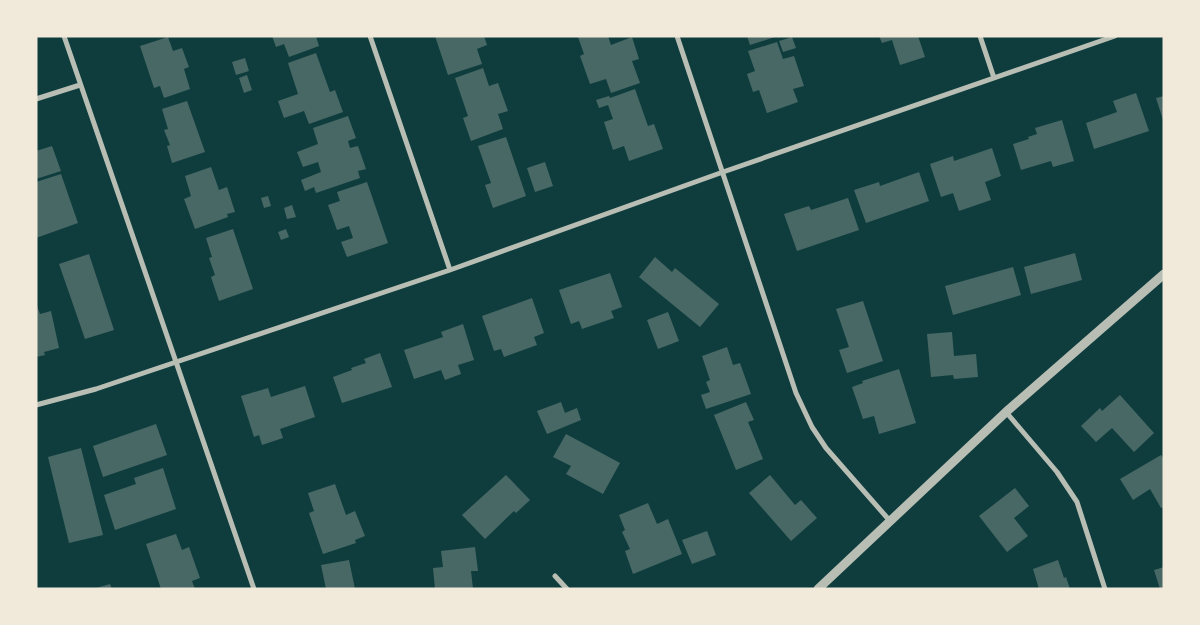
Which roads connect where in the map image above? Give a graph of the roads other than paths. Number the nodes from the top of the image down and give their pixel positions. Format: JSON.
{"nodes":[{"id":1,"x":64,"y":36,"type":"edge"},
{"id":2,"x":370,"y":36,"type":"edge"},
{"id":3,"x":677,"y":36,"type":"edge"},
{"id":4,"x":980,"y":36,"type":"edge"},
{"id":5,"x":1115,"y":36,"type":"edge"},
{"id":6,"x":994,"y":78,"type":"junction"},
{"id":7,"x":80,"y":85,"type":"junction"},
{"id":8,"x":36,"y":100,"type":"edge"},
{"id":9,"x":723,"y":172,"type":"junction"},
{"id":10,"x":450,"y":270,"type":"junction"},
{"id":11,"x":1164,"y":274,"type":"edge"},
{"id":12,"x":176,"y":362,"type":"junction"},
{"id":13,"x":36,"y":405,"type":"edge"},
{"id":14,"x":1006,"y":412,"type":"junction"},
{"id":15,"x":890,"y":521,"type":"junction"},
{"id":16,"x":555,"y":576,"type":"dead end"},
{"id":17,"x":254,"y":589,"type":"edge"},
{"id":18,"x":566,"y":589,"type":"edge"},
{"id":19,"x":818,"y":589,"type":"edge"},
{"id":20,"x":1106,"y":589,"type":"edge"}],
"edges":[{"from":1,"to":7,"type":"street"},
{"from":2,"to":10,"type":"street"},
{"from":3,"to":9,"type":"street"},
{"from":4,"to":6,"type":"street"},
{"from":5,"to":6,"type":"street"},
{"from":6,"to":9,"type":"street"},
{"from":7,"to":8,"type":"street"},
{"from":7,"to":12,"type":"street"},
{"from":9,"to":10,"type":"street"},
{"from":9,"to":15,"type":"street"},
{"from":10,"to":12,"type":"street"},
{"from":11,"to":14,"type":"street"},
{"from":12,"to":13,"type":"street"},
{"from":12,"to":17,"type":"street"},
{"from":14,"to":15,"type":"street"},
{"from":14,"to":20,"type":"street"},
{"from":15,"to":19,"type":"street"},
{"from":16,"to":18,"type":"street"}]}
